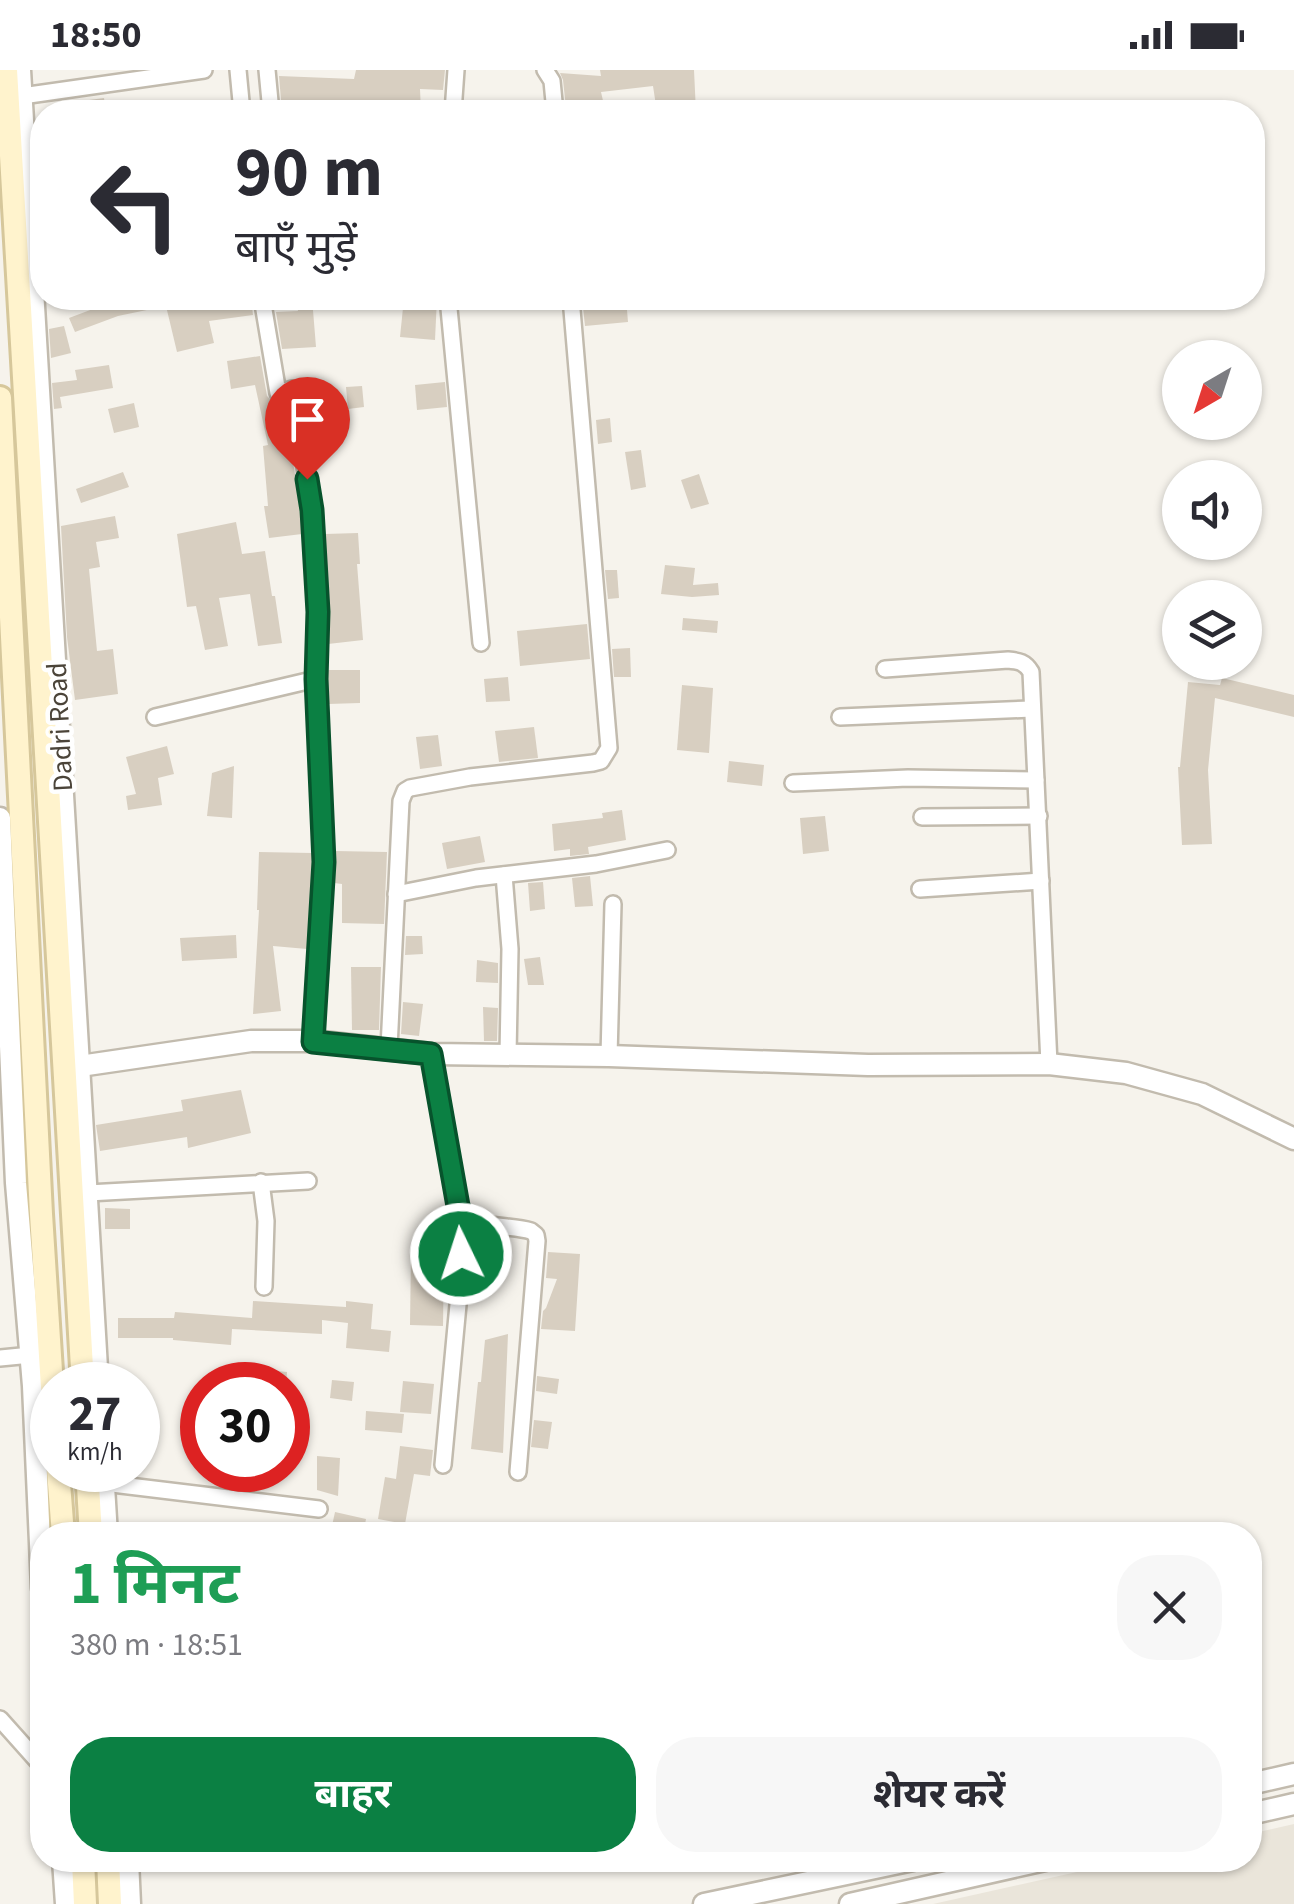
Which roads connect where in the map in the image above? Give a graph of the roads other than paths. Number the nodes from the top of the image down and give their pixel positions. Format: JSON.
{"nodes":[{"id":1,"x":6,"y":70,"type":"edge"},
{"id":2,"x":20,"y":70,"type":"edge"},
{"id":3,"x":204,"y":70,"type":"edge"},
{"id":4,"x":238,"y":70,"type":"edge"},
{"id":5,"x":267,"y":70,"type":"edge"},
{"id":6,"x":456,"y":70,"type":"edge"},
{"id":7,"x":545,"y":70,"type":"edge"},
{"id":8,"x":181,"y":72,"type":"edge"},
{"id":9,"x":22,"y":96,"type":"junction"},
{"id":10,"x":241,"y":100,"type":"edge"},
{"id":11,"x":270,"y":100,"type":"edge"},
{"id":12,"x":453,"y":100,"type":"edge"},
{"id":13,"x":554,"y":100,"type":"edge"},
{"id":14,"x":30,"y":230,"type":"edge"},
{"id":15,"x":35,"y":310,"type":"edge"},
{"id":16,"x":264,"y":310,"type":"edge"},
{"id":17,"x":449,"y":310,"type":"edge"},
{"id":18,"x":572,"y":310,"type":"edge"},
{"id":19,"x":0,"y":398,"type":"edge"},
{"id":20,"x":480,"y":643,"type":"dead end"},
{"id":21,"x":885,"y":669,"type":"dead end"},
{"id":22,"x":316,"y":679,"type":"junction"},
{"id":23,"x":1031,"y":709,"type":"junction"},
{"id":24,"x":155,"y":717,"type":"dead end"},
{"id":25,"x":840,"y":718,"type":"dead end"},
{"id":26,"x":1036,"y":780,"type":"junction"},
{"id":27,"x":793,"y":783,"type":"dead end"},
{"id":28,"x":922,"y":816,"type":"dead end"},
{"id":29,"x":1039,"y":816,"type":"junction"},
{"id":30,"x":0,"y":818,"type":"edge"},
{"id":31,"x":666,"y":850,"type":"dead end"},
{"id":32,"x":504,"y":875,"type":"junction"},
{"id":33,"x":1,"y":879,"type":"edge"},
{"id":34,"x":1041,"y":881,"type":"junction"},
{"id":35,"x":920,"y":888,"type":"dead end"},
{"id":36,"x":396,"y":894,"type":"junction"},
{"id":37,"x":612,"y":904,"type":"dead end"},
{"id":38,"x":313,"y":1042,"type":"junction"},
{"id":39,"x":388,"y":1048,"type":"junction"},
{"id":40,"x":431,"y":1054,"type":"junction"},
{"id":41,"x":508,"y":1055,"type":"junction"},
{"id":42,"x":610,"y":1056,"type":"junction"},
{"id":43,"x":1049,"y":1064,"type":"junction"},
{"id":44,"x":80,"y":1066,"type":"junction"},
{"id":45,"x":1294,"y":1139,"type":"edge"},
{"id":46,"x":308,"y":1181,"type":"dead end"},
{"id":47,"x":261,"y":1182,"type":"junction"},
{"id":48,"x":88,"y":1193,"type":"junction"},
{"id":49,"x":462,"y":1216,"type":"junction"},
{"id":50,"x":264,"y":1286,"type":"dead end"},
{"id":51,"x":30,"y":1355,"type":"junction"},
{"id":52,"x":0,"y":1358,"type":"edge"},
{"id":53,"x":50,"y":1362,"type":"edge"},
{"id":54,"x":82,"y":1362,"type":"edge"},
{"id":55,"x":97,"y":1362,"type":"edge"},
{"id":56,"x":443,"y":1465,"type":"dead end"},
{"id":57,"x":518,"y":1472,"type":"dead end"},
{"id":58,"x":160,"y":1484,"type":"edge"},
{"id":59,"x":59,"y":1492,"type":"edge"},
{"id":60,"x":96,"y":1492,"type":"edge"},
{"id":61,"x":101,"y":1492,"type":"edge"},
{"id":62,"x":319,"y":1510,"type":"dead end"},
{"id":63,"x":39,"y":1522,"type":"edge"},
{"id":64,"x":61,"y":1522,"type":"edge"},
{"id":65,"x":92,"y":1522,"type":"edge"},
{"id":66,"x":105,"y":1522,"type":"edge"},
{"id":67,"x":0,"y":1719,"type":"edge"},
{"id":68,"x":30,"y":1753,"type":"edge"},
{"id":69,"x":1294,"y":1774,"type":"edge"},
{"id":70,"x":1262,"y":1781,"type":"edge"},
{"id":71,"x":1294,"y":1804,"type":"edge"},
{"id":72,"x":1262,"y":1811,"type":"edge"},
{"id":73,"x":65,"y":1872,"type":"edge"},
{"id":74,"x":84,"y":1872,"type":"edge"},
{"id":75,"x":109,"y":1872,"type":"edge"},
{"id":76,"x":129,"y":1872,"type":"edge"},
{"id":77,"x":856,"y":1872,"type":"edge"},
{"id":78,"x":991,"y":1872,"type":"edge"},
{"id":79,"x":66,"y":1904,"type":"edge"},
{"id":80,"x":85,"y":1904,"type":"edge"},
{"id":81,"x":110,"y":1904,"type":"edge"},
{"id":82,"x":130,"y":1904,"type":"edge"},
{"id":83,"x":704,"y":1904,"type":"edge"},
{"id":84,"x":850,"y":1904,"type":"edge"}],
"edges":[{"from":1,"to":54,"type":"main road"},
{"from":2,"to":9,"type":"street","name":"Dadri Road"},
{"from":3,"to":8,"type":"street"},
{"from":4,"to":10,"type":"street"},
{"from":5,"to":11,"type":"street"},
{"from":6,"to":12,"type":"street"},
{"from":7,"to":13,"type":"street"},
{"from":8,"to":9,"type":"street"},
{"from":9,"to":14,"type":"street","name":"Dadri Road"},
{"from":15,"to":44,"type":"street","name":"Dadri Road"},
{"from":16,"to":22,"type":"street"},
{"from":17,"to":20,"type":"street"},
{"from":18,"to":36,"type":"street"},
{"from":19,"to":53,"type":"main road"},
{"from":21,"to":23,"type":"street"},
{"from":22,"to":24,"type":"street"},
{"from":22,"to":38,"type":"street"},
{"from":23,"to":25,"type":"street"},
{"from":23,"to":26,"type":"street"},
{"from":26,"to":27,"type":"street"},
{"from":26,"to":29,"type":"street"},
{"from":28,"to":29,"type":"street"},
{"from":29,"to":34,"type":"street"},
{"from":30,"to":33,"type":"street"},
{"from":31,"to":32,"type":"street"},
{"from":32,"to":36,"type":"street"},
{"from":32,"to":41,"type":"street"},
{"from":33,"to":51,"type":"street"},
{"from":34,"to":35,"type":"street"},
{"from":34,"to":43,"type":"street"},
{"from":36,"to":39,"type":"street"},
{"from":37,"to":42,"type":"street"},
{"from":38,"to":39,"type":"street"},
{"from":38,"to":44,"type":"street"},
{"from":39,"to":40,"type":"street"},
{"from":40,"to":41,"type":"street"},
{"from":40,"to":49,"type":"street"},
{"from":41,"to":42,"type":"street"},
{"from":42,"to":43,"type":"street"},
{"from":43,"to":45,"type":"street"},
{"from":44,"to":48,"type":"street","name":"Dadri Road"},
{"from":46,"to":47,"type":"street"},
{"from":47,"to":48,"type":"street"},
{"from":47,"to":50,"type":"street"},
{"from":48,"to":55,"type":"street","name":"Dadri Road"},
{"from":49,"to":56,"type":"street"},
{"from":49,"to":57,"type":"street"},
{"from":51,"to":52,"type":"street"},
{"from":51,"to":63,"type":"street"},
{"from":58,"to":62,"type":"street"},
{"from":59,"to":64,"type":"main road"},
{"from":60,"to":65,"type":"main road"},
{"from":61,"to":66,"type":"street"},
{"from":67,"to":68,"type":"street"},
{"from":69,"to":70,"type":"street"},
{"from":71,"to":72,"type":"street"},
{"from":73,"to":79,"type":"street"},
{"from":74,"to":80,"type":"main road"},
{"from":75,"to":81,"type":"main road"},
{"from":76,"to":82,"type":"street"},
{"from":77,"to":83,"type":"street"},
{"from":78,"to":84,"type":"street"}]}
